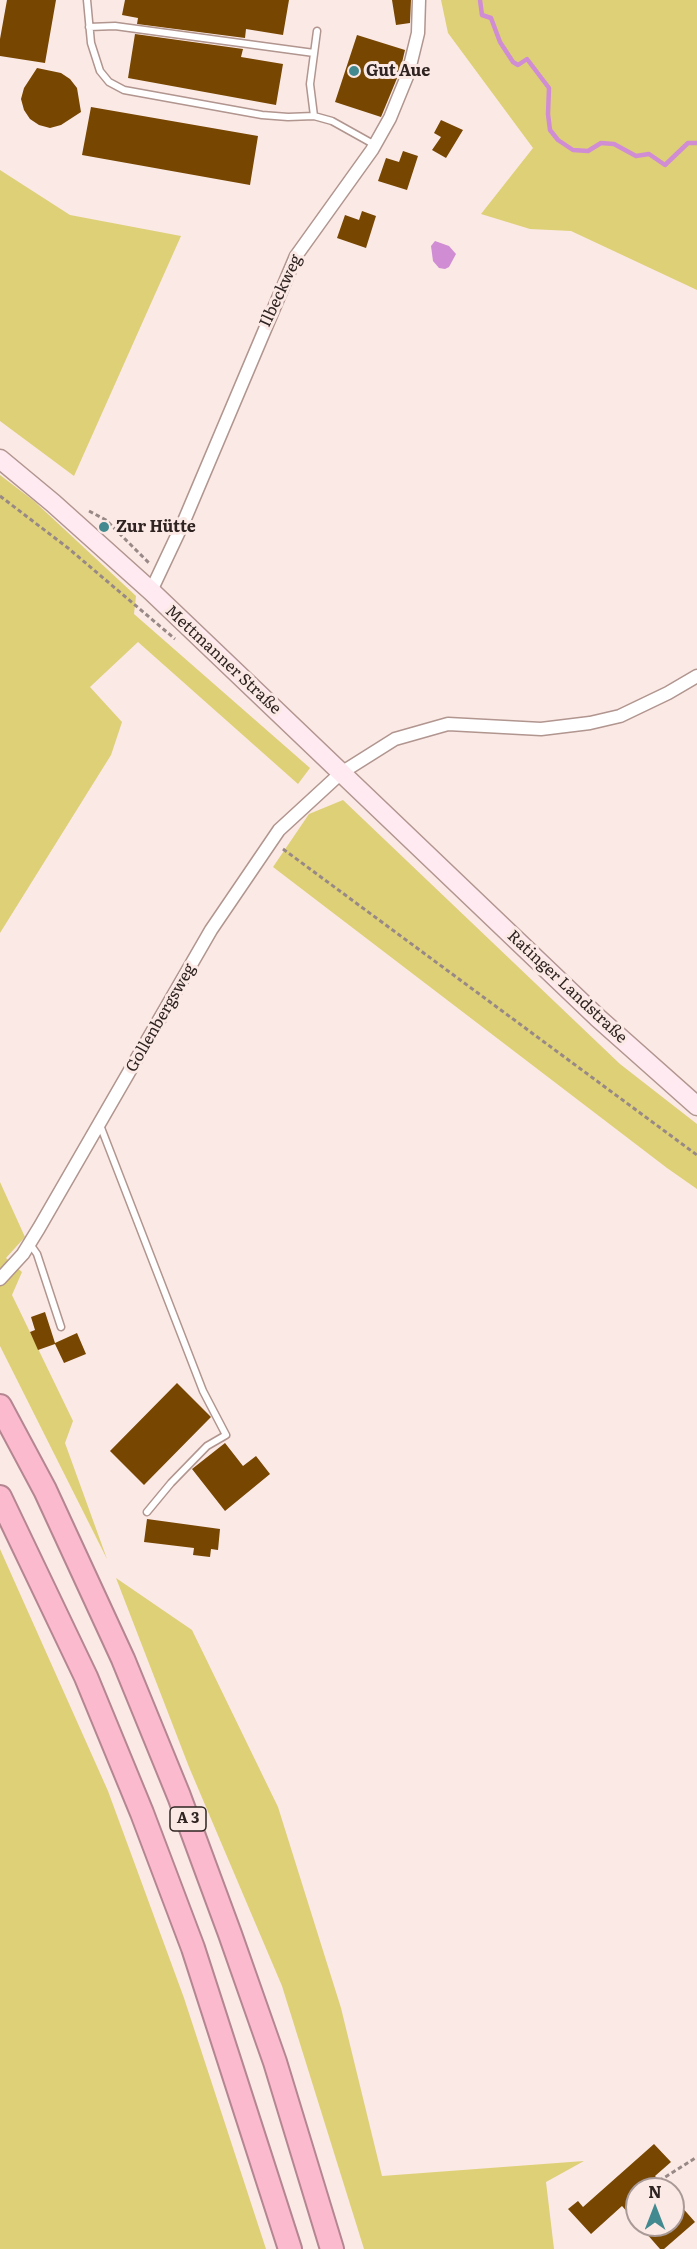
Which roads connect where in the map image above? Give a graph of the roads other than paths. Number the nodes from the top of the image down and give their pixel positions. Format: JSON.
{"nodes":[{"id":1,"x":87,"y":0,"type":"edge"},
{"id":2,"x":419,"y":0,"type":"edge"},
{"id":3,"x":89,"y":27,"type":"junction"},
{"id":4,"x":318,"y":31,"type":"dead end"},
{"id":5,"x":314,"y":53,"type":"junction"},
{"id":6,"x":314,"y":116,"type":"junction"},
{"id":7,"x":375,"y":145,"type":"junction"},
{"id":8,"x":0,"y":459,"type":"edge"},
{"id":9,"x":151,"y":591,"type":"junction"},
{"id":10,"x":697,"y":676,"type":"edge"},
{"id":11,"x":341,"y":773,"type":"junction"},
{"id":12,"x":440,"y":866,"type":"joint"},
{"id":13,"x":697,"y":1106,"type":"edge"},
{"id":14,"x":100,"y":1125,"type":"junction"},
{"id":15,"x":30,"y":1243,"type":"junction"},
{"id":16,"x":0,"y":1279,"type":"edge"},
{"id":17,"x":61,"y":1328,"type":"dead end"},
{"id":18,"x":0,"y":1406,"type":"edge"},
{"id":19,"x":0,"y":1497,"type":"edge"},
{"id":20,"x":147,"y":1512,"type":"dead end"},
{"id":21,"x":290,"y":2249,"type":"edge"},
{"id":22,"x":332,"y":2249,"type":"edge"}],
"edges":[{"from":1,"to":3,"type":"lane"},
{"from":2,"to":7,"type":"street","name":"Ilbeckweg"},
{"from":3,"to":5,"type":"lane"},
{"from":3,"to":6,"type":"lane"},
{"from":4,"to":5,"type":"lane"},
{"from":5,"to":6,"type":"lane"},
{"from":6,"to":7,"type":"lane"},
{"from":7,"to":9,"type":"street","name":"Ilbeckweg"},
{"from":8,"to":9,"type":"main road","name":"Mettmanner Straße"},
{"from":9,"to":11,"type":"main road","name":"Mettmanner Straße"},
{"from":10,"to":11,"type":"street","name":"Gollenbergsweg"},
{"from":11,"to":12,"type":"main road","name":"Mettmanner Straße"},
{"from":11,"to":14,"type":"street","name":"Gollenbergsweg"},
{"from":12,"to":13,"type":"main road","name":"Ratinger Landstraße"},
{"from":14,"to":15,"type":"street","name":"Gollenbergsweg"},
{"from":14,"to":20,"type":"lane"},
{"from":15,"to":16,"type":"street","name":"Gollenbergsweg"},
{"from":15,"to":17,"type":"lane"},
{"from":18,"to":22,"type":"highway","number":"A 3"},
{"from":19,"to":21,"type":"highway","number":"A 3"}]}
